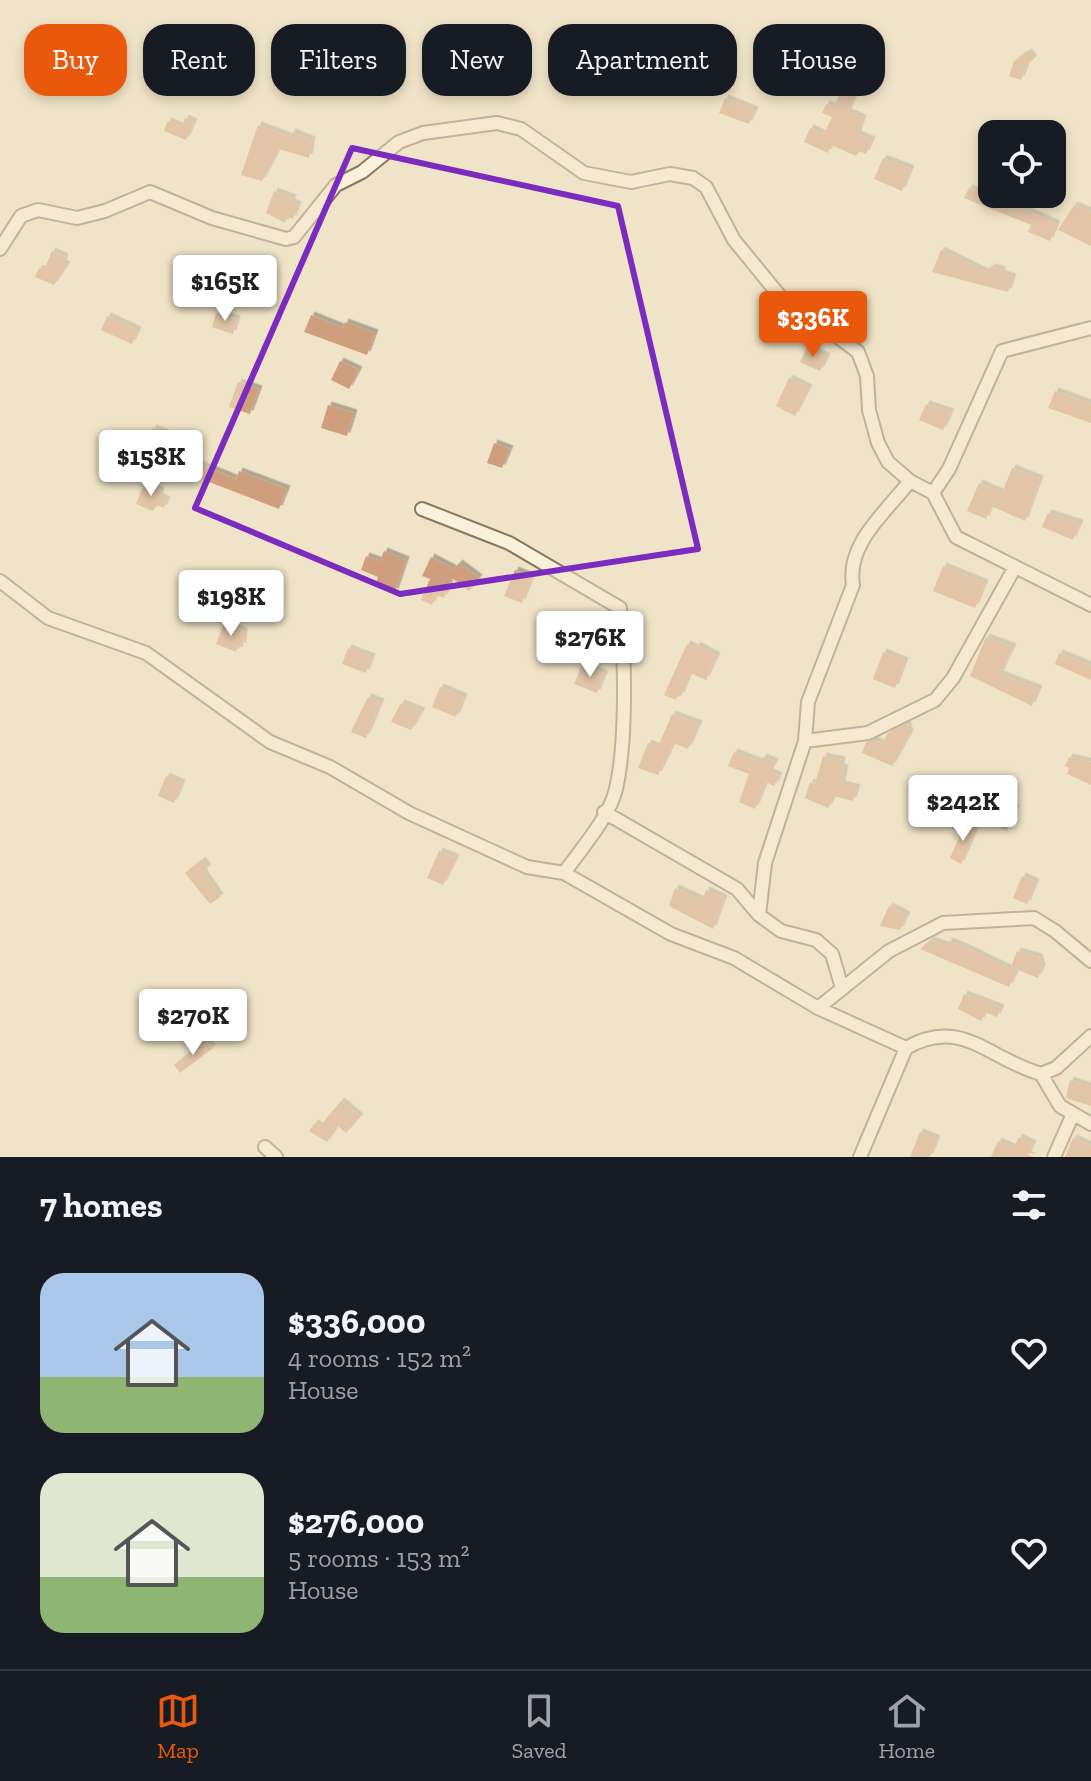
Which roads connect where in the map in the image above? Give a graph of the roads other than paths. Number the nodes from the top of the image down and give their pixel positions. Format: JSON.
{"nodes":[{"id":1,"x":0,"y":249,"type":"edge"},
{"id":2,"x":1091,"y":328,"type":"edge"},
{"id":3,"x":910,"y":481,"type":"junction"},
{"id":4,"x":933,"y":493,"type":"junction"},
{"id":5,"x":422,"y":509,"type":"dead end"},
{"id":6,"x":1015,"y":567,"type":"junction"},
{"id":7,"x":0,"y":581,"type":"edge"},
{"id":8,"x":1091,"y":605,"type":"edge"},
{"id":9,"x":805,"y":741,"type":"junction"},
{"id":10,"x":604,"y":812,"type":"junction"},
{"id":11,"x":564,"y":873,"type":"junction"},
{"id":12,"x":759,"y":915,"type":"junction"},
{"id":13,"x":1091,"y":961,"type":"edge"},
{"id":14,"x":842,"y":988,"type":"junction"},
{"id":15,"x":818,"y":1008,"type":"junction"},
{"id":16,"x":1091,"y":1036,"type":"edge"},
{"id":17,"x":906,"y":1048,"type":"junction"},
{"id":18,"x":1041,"y":1074,"type":"junction"},
{"id":19,"x":1073,"y":1114,"type":"junction"},
{"id":20,"x":1091,"y":1124,"type":"edge"},
{"id":21,"x":265,"y":1147,"type":"dead end"},
{"id":22,"x":276,"y":1157,"type":"edge"},
{"id":23,"x":860,"y":1157,"type":"edge"},
{"id":24,"x":1054,"y":1157,"type":"edge"}],
"edges":[{"from":1,"to":3,"type":"street"},
{"from":2,"to":4,"type":"street"},
{"from":3,"to":4,"type":"street"},
{"from":3,"to":9,"type":"street"},
{"from":4,"to":6,"type":"street"},
{"from":5,"to":10,"type":"street"},
{"from":6,"to":8,"type":"street"},
{"from":6,"to":9,"type":"street"},
{"from":7,"to":11,"type":"street"},
{"from":9,"to":12,"type":"street"},
{"from":10,"to":11,"type":"street"},
{"from":10,"to":12,"type":"street"},
{"from":11,"to":15,"type":"street"},
{"from":12,"to":14,"type":"street"},
{"from":13,"to":14,"type":"street"},
{"from":14,"to":15,"type":"street"},
{"from":15,"to":17,"type":"street"},
{"from":16,"to":18,"type":"street"},
{"from":17,"to":18,"type":"street"},
{"from":17,"to":23,"type":"street"},
{"from":18,"to":19,"type":"street"},
{"from":19,"to":20,"type":"street"},
{"from":19,"to":24,"type":"street"},
{"from":21,"to":22,"type":"street"}]}
